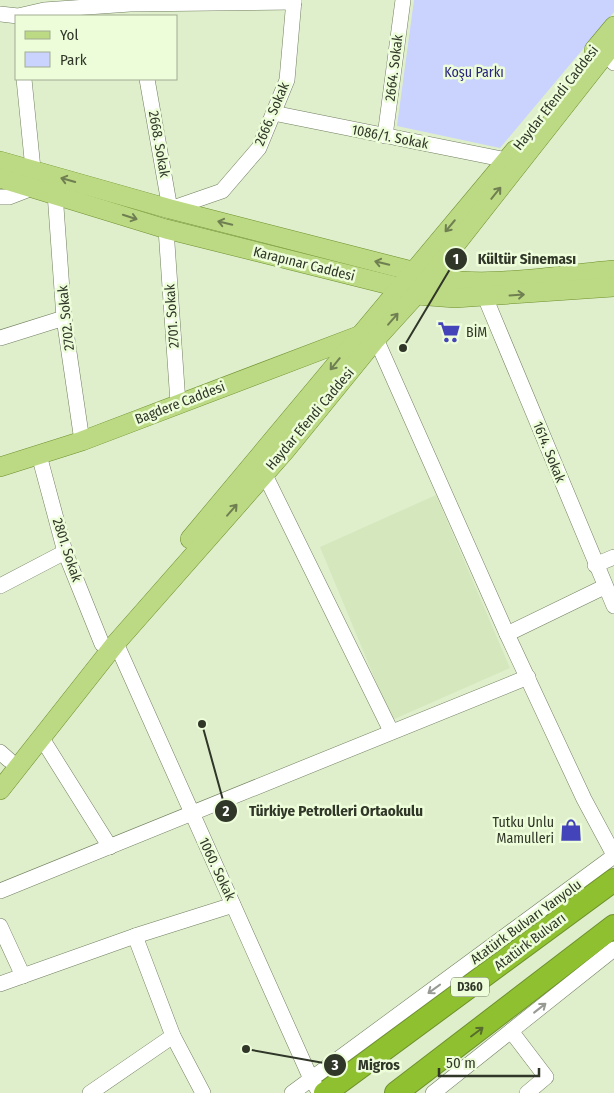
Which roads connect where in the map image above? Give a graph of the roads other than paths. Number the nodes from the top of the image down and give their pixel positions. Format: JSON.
{"nodes":[{"id":1,"x":403,"y":0,"type":"edge"},
{"id":2,"x":294,"y":1,"type":"edge"},
{"id":3,"x":131,"y":7,"type":"edge"},
{"id":4,"x":0,"y":14,"type":"edge"},
{"id":5,"x":22,"y":15,"type":"edge"},
{"id":6,"x":15,"y":16,"type":"edge"},
{"id":7,"x":614,"y":26,"type":"edge"},
{"id":8,"x":611,"y":53,"type":"edge"},
{"id":9,"x":24,"y":80,"type":"edge"},
{"id":10,"x":147,"y":80,"type":"edge"},
{"id":11,"x":273,"y":113,"type":"junction"},
{"id":12,"x":385,"y":136,"type":"junction"},
{"id":13,"x":507,"y":160,"type":"junction"},
{"id":14,"x":0,"y":161,"type":"edge"},
{"id":15,"x":0,"y":178,"type":"edge"},
{"id":16,"x":34,"y":178,"type":"junction"},
{"id":17,"x":55,"y":193,"type":"junction"},
{"id":18,"x":0,"y":197,"type":"edge"},
{"id":19,"x":170,"y":209,"type":"junction"},
{"id":20,"x":166,"y":229,"type":"junction"},
{"id":21,"x":614,"y":270,"type":"edge"},
{"id":22,"x":420,"y":274,"type":"junction"},
{"id":23,"x":398,"y":287,"type":"junction"},
{"id":24,"x":614,"y":287,"type":"edge"},
{"id":25,"x":416,"y":295,"type":"junction"},
{"id":26,"x":485,"y":297,"type":"junction"},
{"id":27,"x":64,"y":318,"type":"junction"},
{"id":28,"x":0,"y":338,"type":"edge"},
{"id":29,"x":367,"y":338,"type":"junction"},
{"id":30,"x":178,"y":403,"type":"junction"},
{"id":31,"x":82,"y":441,"type":"junction"},
{"id":32,"x":40,"y":455,"type":"junction"},
{"id":33,"x":0,"y":467,"type":"edge"},
{"id":34,"x":264,"y":472,"type":"junction"},
{"id":35,"x":65,"y":552,"type":"junction"},
{"id":36,"x":614,"y":557,"type":"edge"},
{"id":37,"x":595,"y":565,"type":"junction"},
{"id":38,"x":0,"y":586,"type":"edge"},
{"id":39,"x":604,"y":587,"type":"junction"},
{"id":40,"x":614,"y":606,"type":"edge"},
{"id":41,"x":507,"y":634,"type":"junction"},
{"id":42,"x":109,"y":643,"type":"junction"},
{"id":43,"x":528,"y":677,"type":"junction"},
{"id":44,"x":391,"y":731,"type":"junction"},
{"id":45,"x":41,"y":737,"type":"junction"},
{"id":46,"x":3,"y":761,"type":"edge"},
{"id":47,"x":0,"y":790,"type":"edge"},
{"id":48,"x":192,"y":814,"type":"junction"},
{"id":49,"x":110,"y":847,"type":"junction"},
{"id":50,"x":614,"y":856,"type":"edge"},
{"id":51,"x":614,"y":880,"type":"edge"},
{"id":52,"x":588,"y":888,"type":"junction"},
{"id":53,"x":0,"y":891,"type":"edge"},
{"id":54,"x":233,"y":904,"type":"junction"},
{"id":55,"x":0,"y":926,"type":"edge"},
{"id":56,"x":614,"y":926,"type":"edge"},
{"id":57,"x":135,"y":936,"type":"junction"},
{"id":58,"x":614,"y":949,"type":"edge"},
{"id":59,"x":23,"y":976,"type":"junction"},
{"id":60,"x":0,"y":984,"type":"edge"},
{"id":61,"x":510,"y":1031,"type":"junction"},
{"id":62,"x":173,"y":1036,"type":"junction"},
{"id":63,"x":318,"y":1086,"type":"edge"},
{"id":64,"x":90,"y":1093,"type":"edge"},
{"id":65,"x":203,"y":1093,"type":"edge"},
{"id":66,"x":292,"y":1093,"type":"edge"},
{"id":67,"x":320,"y":1093,"type":"edge"},
{"id":68,"x":396,"y":1093,"type":"edge"},
{"id":69,"x":433,"y":1093,"type":"edge"},
{"id":70,"x":527,"y":1093,"type":"edge"}],
"edges":[{"from":1,"to":12,"type":"street","name":"2664. Sokak"},
{"from":2,"to":3,"type":"street"},
{"from":2,"to":11,"type":"street","name":"2666. Sokak"},
{"from":3,"to":5,"type":"street"},
{"from":4,"to":6,"type":"street"},
{"from":7,"to":13,"type":"main road","name":"Haydar Efendi Caddesi"},
{"from":22,"to":8,"type":"main road","name":"Haydar Efendi Caddesi","one_way":true},
{"from":9,"to":16,"type":"street"},
{"from":10,"to":19,"type":"street","name":"2668. Sokak"},
{"from":11,"to":12,"type":"street","name":"1086/1. Sokak"},
{"from":11,"to":19,"type":"street","name":"2666. Sokak"},
{"from":12,"to":13,"type":"street","name":"1086/1. Sokak"},
{"from":13,"to":22,"type":"main road","name":"Haydar Efendi Caddesi","one_way":true},
{"from":14,"to":16,"type":"main road","name":"Karapınar Caddesi"},
{"from":15,"to":16,"type":"main road","name":"Karapınar Caddesi"},
{"from":16,"to":17,"type":"main road","name":"Karapınar Caddesi"},
{"from":16,"to":18,"type":"street"},
{"from":19,"to":16,"type":"main road","name":"Karapınar Caddesi","one_way":true},
{"from":17,"to":20,"type":"main road","name":"Karapınar Caddesi","one_way":true},
{"from":17,"to":27,"type":"street","name":"2702. Sokak"},
{"from":22,"to":19,"type":"main road","name":"Karapınar Caddesi","one_way":true},
{"from":20,"to":23,"type":"main road","name":"Karapınar Caddesi"},
{"from":20,"to":30,"type":"street","name":"2701. Sokak"},
{"from":21,"to":22,"type":"main road","name":"Karapınar Caddesi"},
{"from":22,"to":23,"type":"main road","name":"Haydar Efendi Caddesi"},
{"from":22,"to":25,"type":"main road","name":"Haydar Efendi Caddesi"},
{"from":23,"to":25,"type":"main road","name":"Karapınar Caddesi"},
{"from":23,"to":29,"type":"main road","name":"Haydar Efendi Caddesi"},
{"from":26,"to":24,"type":"main road","name":"Karapınar Caddesi","one_way":true},
{"from":25,"to":26,"type":"main road","name":"Karapınar Caddesi"},
{"from":29,"to":25,"type":"main road","name":"Haydar Efendi Caddesi","one_way":true},
{"from":26,"to":37,"type":"street","name":"1614. Sokak"},
{"from":27,"to":28,"type":"street"},
{"from":27,"to":31,"type":"street","name":"2702. Sokak"},
{"from":29,"to":30,"type":"main road","name":"Bagdere Caddesi"},
{"from":29,"to":34,"type":"main road","name":"Haydar Efendi Caddesi"},
{"from":29,"to":41,"type":"street"},
{"from":29,"to":42,"type":"main road","name":"Haydar Efendi Caddesi","one_way":true},
{"from":30,"to":31,"type":"main road","name":"Bagdere Caddesi"},
{"from":31,"to":32,"type":"main road","name":"Bagdere Caddesi"},
{"from":32,"to":33,"type":"main road","name":"Bagdere Caddesi"},
{"from":32,"to":35,"type":"street","name":"2801. Sokak"},
{"from":42,"to":34,"type":"main road","name":"Haydar Efendi Caddesi","one_way":true},
{"from":34,"to":44,"type":"street"},
{"from":35,"to":38,"type":"street"},
{"from":35,"to":42,"type":"street","name":"2801. Sokak"},
{"from":36,"to":37,"type":"street"},
{"from":37,"to":39,"type":"street","name":"1614. Sokak"},
{"from":39,"to":40,"type":"street","name":"1614. Sokak"},
{"from":39,"to":41,"type":"street"},
{"from":41,"to":43,"type":"street"},
{"from":42,"to":45,"type":"main road","name":"Haydar Efendi Caddesi"},
{"from":42,"to":46,"type":"main road","name":"Haydar Efendi Caddesi"},
{"from":42,"to":48,"type":"street","name":"1060. Sokak"},
{"from":43,"to":44,"type":"street"},
{"from":43,"to":50,"type":"street"},
{"from":44,"to":48,"type":"street"},
{"from":45,"to":47,"type":"main road","name":"Haydar Efendi Caddesi"},
{"from":45,"to":49,"type":"street"},
{"from":48,"to":49,"type":"street"},
{"from":48,"to":54,"type":"street","name":"1060. Sokak"},
{"from":49,"to":53,"type":"street"},
{"from":50,"to":52,"type":"street","name":"Atatürk Bulvarı Yanyolu"},
{"from":51,"to":52,"type":"highway","name":"Atatürk Bulvarı","number":"D360"},
{"from":52,"to":63,"type":"highway","name":"Atatürk Bulvarı","number":"D360","one_way":true},
{"from":54,"to":57,"type":"street"},
{"from":54,"to":63,"type":"street","name":"1060. Sokak"},
{"from":55,"to":59,"type":"street"},
{"from":68,"to":56,"type":"highway","one_way":true},
{"from":57,"to":59,"type":"street"},
{"from":57,"to":62,"type":"street"},
{"from":61,"to":58,"type":"street","one_way":true},
{"from":59,"to":60,"type":"street"},
{"from":61,"to":69,"type":"street"},
{"from":61,"to":70,"type":"street"},
{"from":62,"to":64,"type":"street"},
{"from":62,"to":65,"type":"street"},
{"from":63,"to":66,"type":"street"},
{"from":63,"to":67,"type":"street","name":"1060. Sokak"}]}
